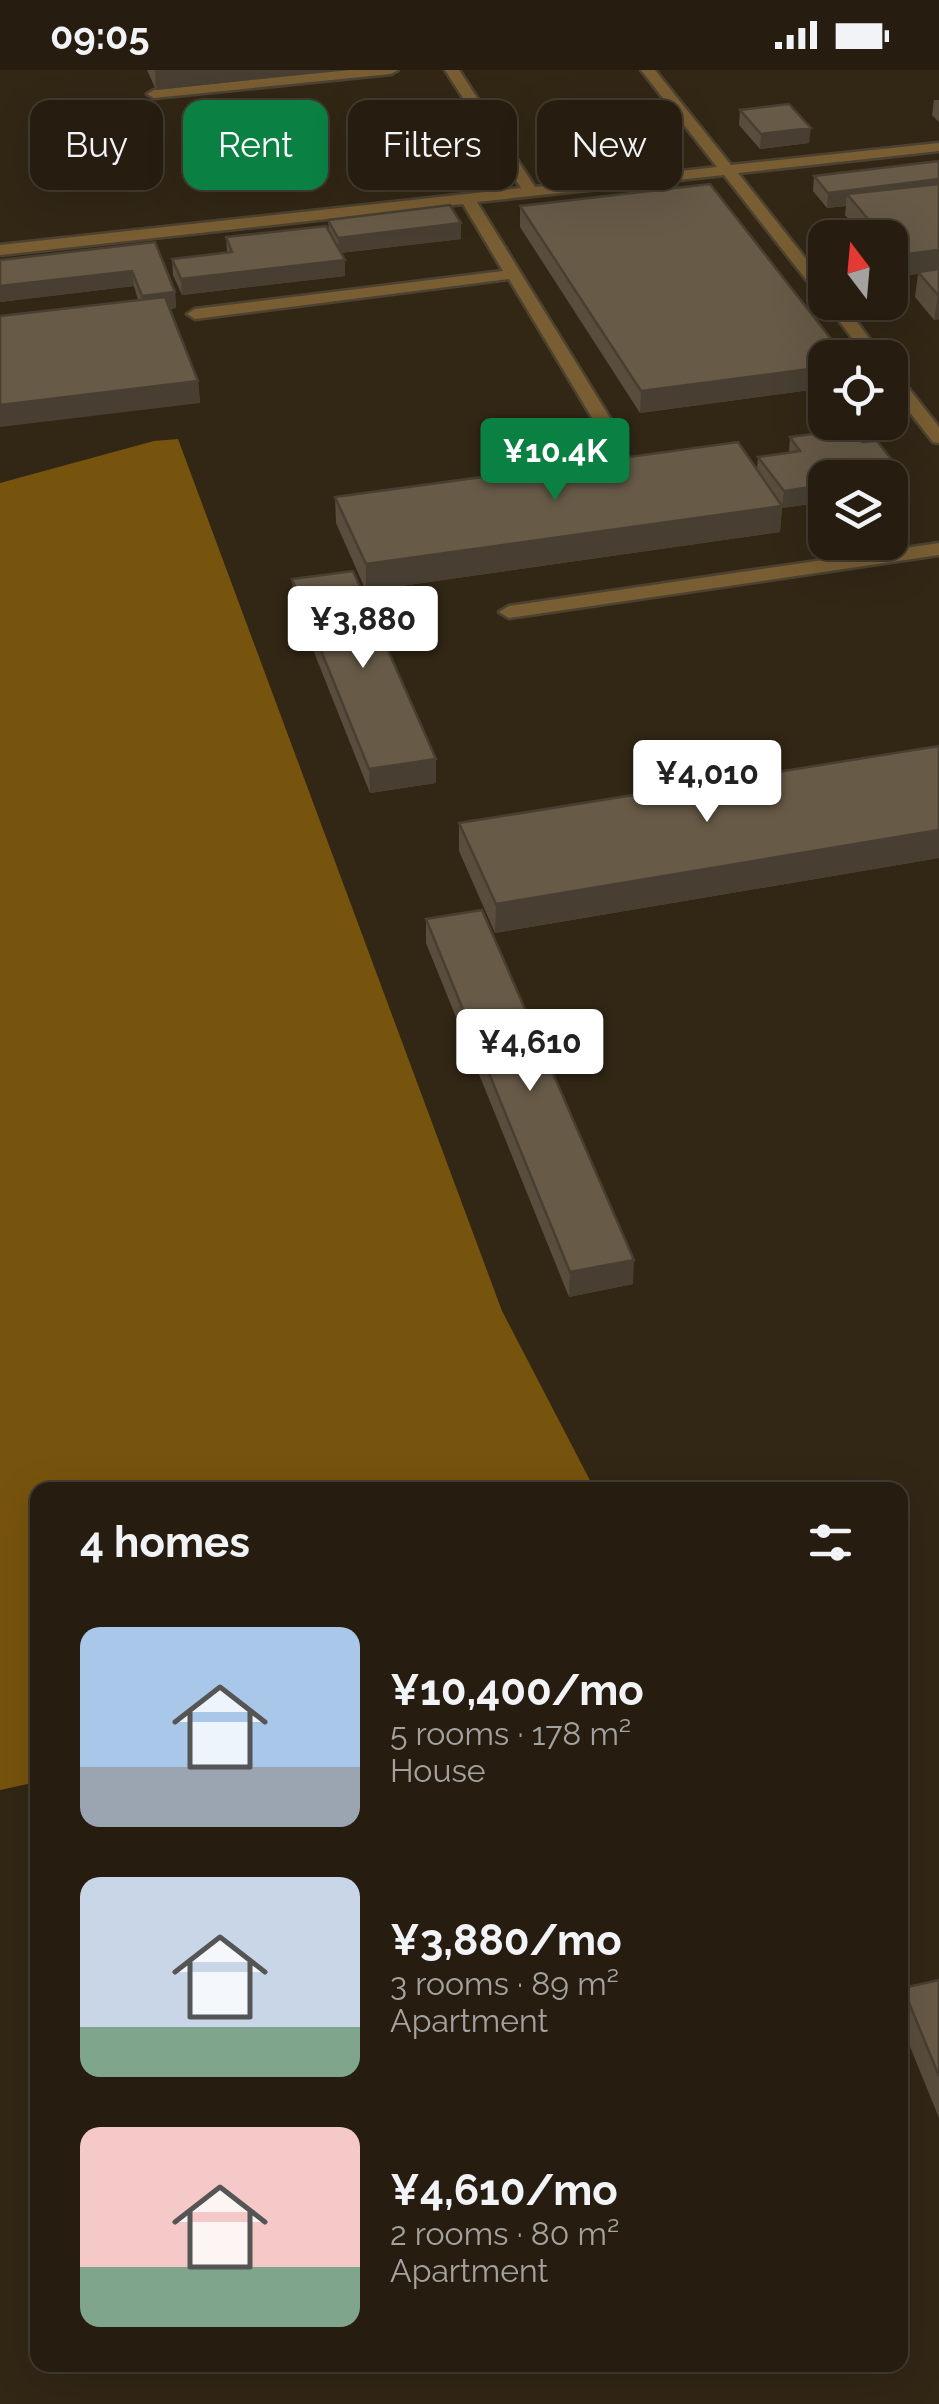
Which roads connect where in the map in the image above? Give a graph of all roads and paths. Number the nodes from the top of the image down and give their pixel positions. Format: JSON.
{"nodes":[{"id":1,"x":390,"y":70,"type":"edge"},
{"id":2,"x":452,"y":70,"type":"edge"},
{"id":3,"x":648,"y":70,"type":"edge"},
{"id":4,"x":154,"y":94,"type":"dead end"},
{"id":5,"x":939,"y":148,"type":"edge"},
{"id":6,"x":730,"y":171,"type":"junction"},
{"id":7,"x":532,"y":193,"type":"junction"},
{"id":8,"x":468,"y":200,"type":"junction"},
{"id":9,"x":0,"y":250,"type":"edge"},
{"id":10,"x":808,"y":271,"type":"edge"},
{"id":11,"x":514,"y":274,"type":"junction"},
{"id":12,"x":195,"y":314,"type":"dead end"},
{"id":13,"x":847,"y":320,"type":"edge"},
{"id":14,"x":862,"y":340,"type":"edge"},
{"id":15,"x":908,"y":399,"type":"edge"},
{"id":16,"x":610,"y":432,"type":"dead end"},
{"id":17,"x":939,"y":438,"type":"edge"},
{"id":18,"x":939,"y":549,"type":"edge"},
{"id":19,"x":509,"y":612,"type":"dead end"}],
"edges":[{"from":1,"to":4,"type":"street"},
{"from":2,"to":7,"type":"street"},
{"from":3,"to":6,"type":"street"},
{"from":5,"to":6,"type":"street"},
{"from":6,"to":7,"type":"street"},
{"from":6,"to":10,"type":"street"},
{"from":7,"to":8,"type":"street"},
{"from":8,"to":9,"type":"street"},
{"from":8,"to":11,"type":"street"},
{"from":11,"to":12,"type":"street"},
{"from":11,"to":16,"type":"street"},
{"from":13,"to":14,"type":"street"},
{"from":15,"to":17,"type":"street"},
{"from":18,"to":19,"type":"street"}]}
